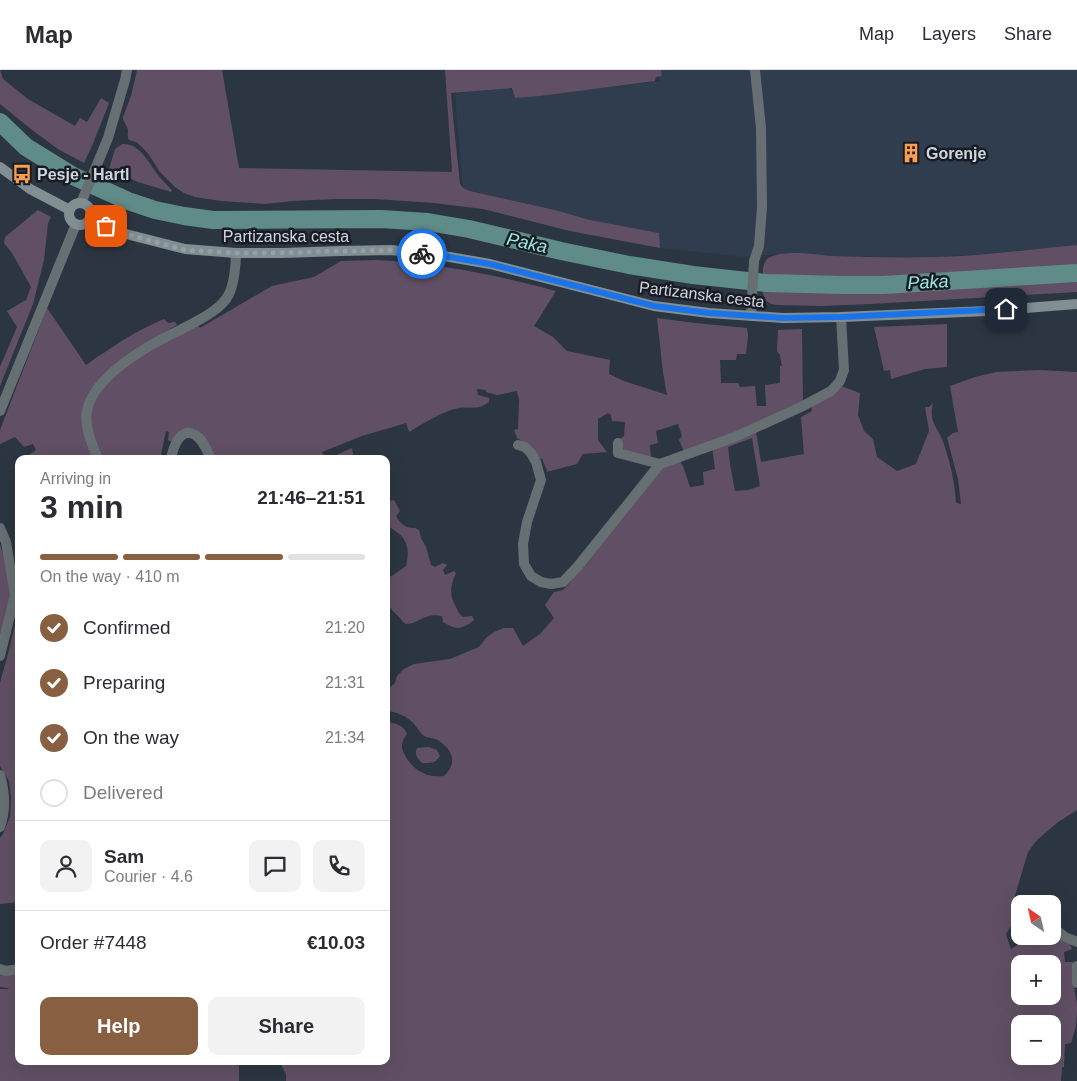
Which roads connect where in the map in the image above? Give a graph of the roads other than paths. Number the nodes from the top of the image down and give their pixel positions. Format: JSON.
{"nodes":[{"id":1,"x":127,"y":70,"type":"edge"},
{"id":2,"x":755,"y":70,"type":"edge"},
{"id":3,"x":0,"y":167,"type":"edge"},
{"id":4,"x":81,"y":203,"type":"junction"},
{"id":5,"x":70,"y":210,"type":"junction"},
{"id":6,"x":89,"y":220,"type":"junction"},
{"id":7,"x":76,"y":224,"type":"junction"},
{"id":8,"x":236,"y":253,"type":"junction"},
{"id":9,"x":1077,"y":304,"type":"edge"},
{"id":10,"x":751,"y":316,"type":"junction"},
{"id":11,"x":841,"y":317,"type":"junction"},
{"id":12,"x":0,"y":411,"type":"edge"},
{"id":13,"x":618,"y":443,"type":"dead end"},
{"id":14,"x":518,"y":445,"type":"dead end"},
{"id":15,"x":96,"y":455,"type":"edge"},
{"id":16,"x":172,"y":455,"type":"edge"},
{"id":17,"x":208,"y":455,"type":"edge"},
{"id":18,"x":660,"y":464,"type":"junction"},
{"id":19,"x":0,"y":528,"type":"edge"},
{"id":20,"x":0,"y":656,"type":"edge"},
{"id":21,"x":0,"y":775,"type":"edge"},
{"id":22,"x":0,"y":827,"type":"edge"},
{"id":23,"x":1061,"y":934,"type":"edge"},
{"id":24,"x":1077,"y":942,"type":"edge"},
{"id":25,"x":1077,"y":947,"type":"edge"},
{"id":26,"x":1077,"y":966,"type":"edge"},
{"id":27,"x":0,"y":969,"type":"edge"},
{"id":28,"x":15,"y":970,"type":"edge"},
{"id":29,"x":1077,"y":983,"type":"edge"}],
"edges":[{"from":1,"to":4,"type":"street"},
{"from":2,"to":10,"type":"street"},
{"from":3,"to":5,"type":"main road"},
{"from":4,"to":5,"type":"main road"},
{"from":4,"to":6,"type":"main road"},
{"from":5,"to":7,"type":"main road"},
{"from":6,"to":7,"type":"main road"},
{"from":6,"to":8,"type":"main road","name":"Partizanska cesta"},
{"from":7,"to":12,"type":"street"},
{"from":8,"to":10,"type":"main road","name":"Partizanska cesta"},
{"from":8,"to":15,"type":"street"},
{"from":9,"to":11,"type":"main road","name":"Partizanska cesta"},
{"from":10,"to":11,"type":"main road","name":"Partizanska cesta"},
{"from":11,"to":18,"type":"street"},
{"from":13,"to":18,"type":"street"},
{"from":14,"to":18,"type":"street"},
{"from":16,"to":17,"type":"street"},
{"from":19,"to":20,"type":"street"},
{"from":21,"to":22,"type":"street"},
{"from":23,"to":24,"type":"street"},
{"from":24,"to":25,"type":"street"},
{"from":26,"to":29,"type":"street"},
{"from":27,"to":28,"type":"street"}]}
